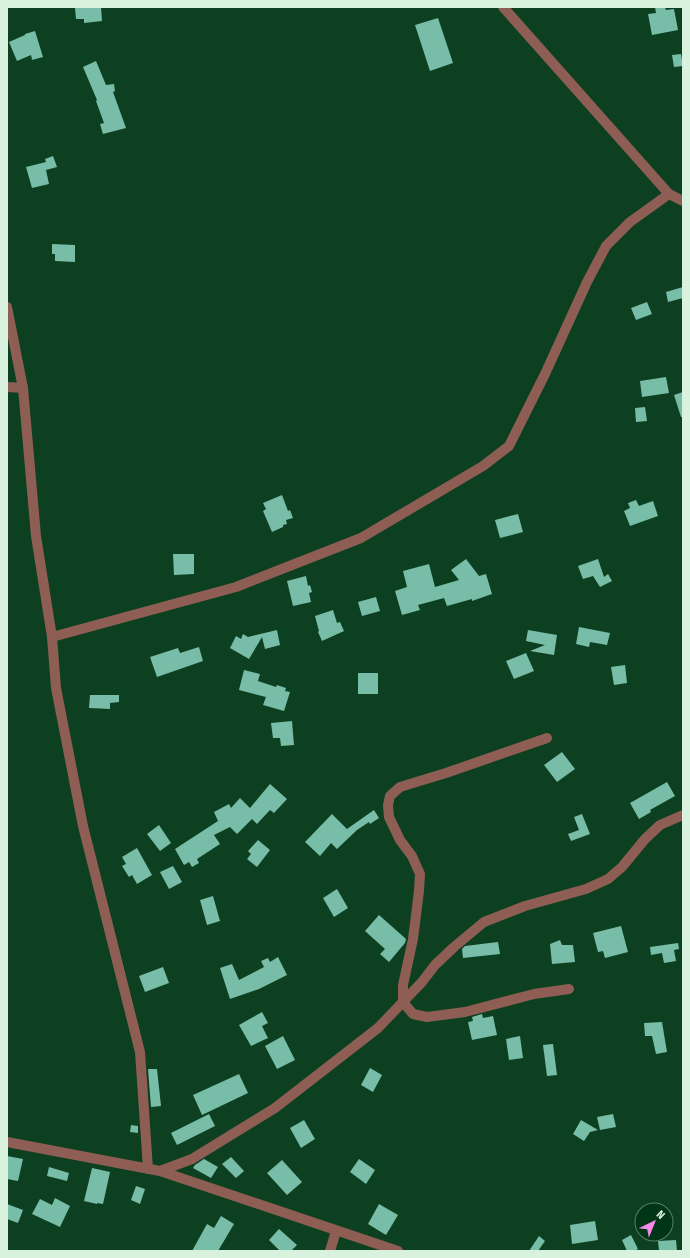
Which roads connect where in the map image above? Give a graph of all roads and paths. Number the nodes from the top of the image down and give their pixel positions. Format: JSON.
{"nodes":[{"id":1,"x":503,"y":7,"type":"edge"},
{"id":2,"x":669,"y":194,"type":"junction"},
{"id":3,"x":683,"y":201,"type":"edge"},
{"id":4,"x":7,"y":307,"type":"edge"},
{"id":5,"x":7,"y":387,"type":"edge"},
{"id":6,"x":23,"y":388,"type":"junction"},
{"id":7,"x":52,"y":637,"type":"junction"},
{"id":8,"x":547,"y":738,"type":"dead end"},
{"id":9,"x":683,"y":815,"type":"edge"},
{"id":10,"x":569,"y":989,"type":"dead end"},
{"id":11,"x":403,"y":1002,"type":"junction"},
{"id":12,"x":7,"y":1142,"type":"edge"},
{"id":13,"x":148,"y":1169,"type":"junction"},
{"id":14,"x":160,"y":1172,"type":"junction"},
{"id":15,"x":336,"y":1231,"type":"junction"},
{"id":16,"x":330,"y":1251,"type":"edge"},
{"id":17,"x":398,"y":1251,"type":"edge"}],
"edges":[{"from":1,"to":2,"type":"street"},
{"from":2,"to":3,"type":"street"},
{"from":2,"to":7,"type":"street"},
{"from":4,"to":6,"type":"street"},
{"from":5,"to":6,"type":"street"},
{"from":6,"to":7,"type":"street"},
{"from":7,"to":13,"type":"street"},
{"from":8,"to":11,"type":"street"},
{"from":9,"to":11,"type":"street"},
{"from":10,"to":11,"type":"street"},
{"from":11,"to":14,"type":"street"},
{"from":12,"to":13,"type":"street"},
{"from":13,"to":14,"type":"street"},
{"from":14,"to":15,"type":"street"},
{"from":15,"to":16,"type":"street"},
{"from":15,"to":17,"type":"street"}]}
